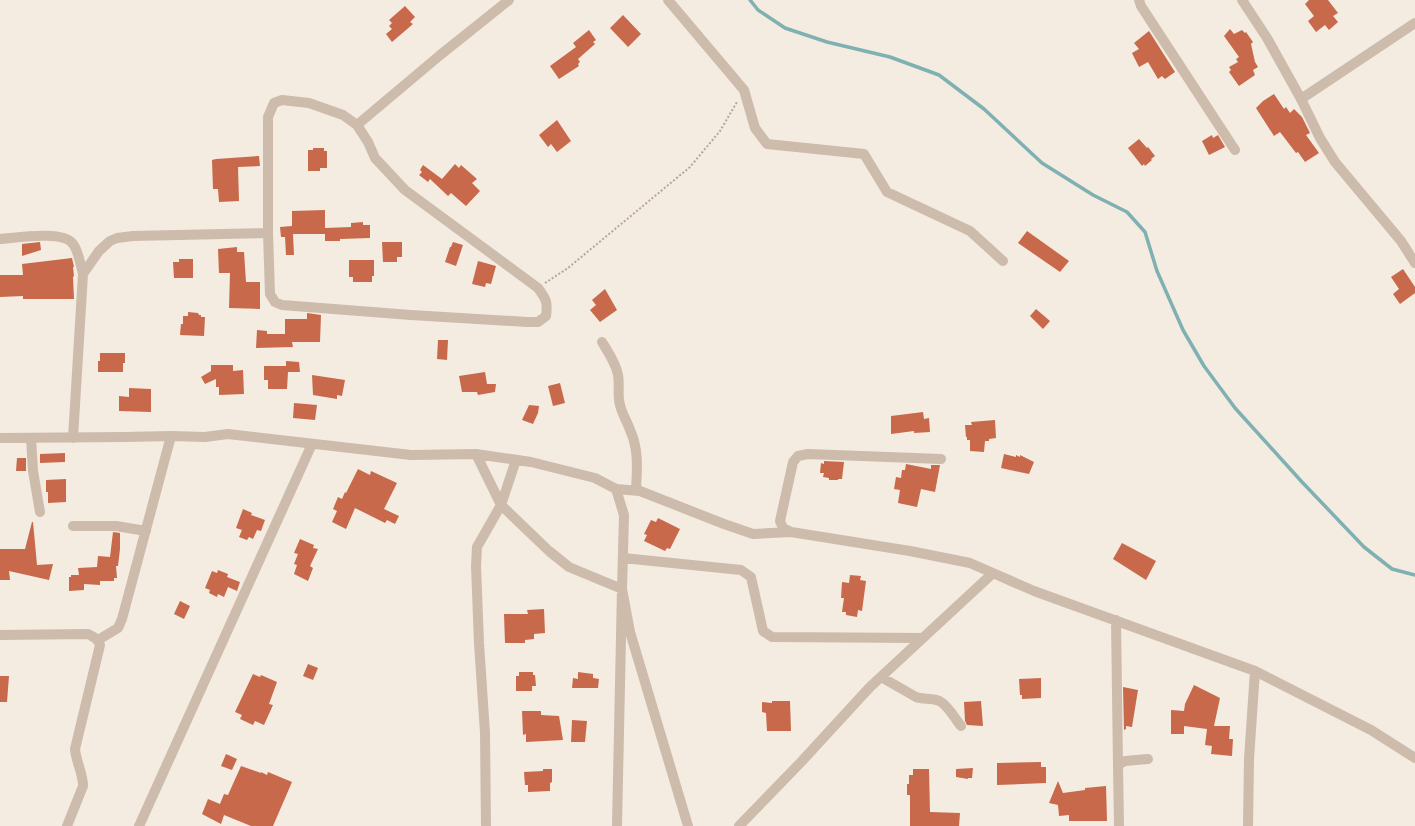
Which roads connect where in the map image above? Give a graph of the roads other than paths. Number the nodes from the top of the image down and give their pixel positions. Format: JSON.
{"nodes":[{"id":1,"x":509,"y":0,"type":"edge"},
{"id":2,"x":668,"y":0,"type":"edge"},
{"id":3,"x":1139,"y":0,"type":"edge"},
{"id":4,"x":1242,"y":0,"type":"edge"},
{"id":5,"x":1415,"y":24,"type":"edge"},
{"id":6,"x":1301,"y":99,"type":"junction"},
{"id":7,"x":357,"y":125,"type":"junction"},
{"id":8,"x":1235,"y":150,"type":"dead end"},
{"id":9,"x":268,"y":234,"type":"junction"},
{"id":10,"x":0,"y":239,"type":"edge"},
{"id":11,"x":1003,"y":261,"type":"dead end"},
{"id":12,"x":1415,"y":263,"type":"edge"},
{"id":13,"x":83,"y":274,"type":"junction"},
{"id":14,"x":602,"y":342,"type":"dead end"},
{"id":15,"x":171,"y":436,"type":"junction"},
{"id":16,"x":0,"y":438,"type":"edge"},
{"id":17,"x":31,"y":438,"type":"junction"},
{"id":18,"x":73,"y":438,"type":"junction"},
{"id":19,"x":312,"y":444,"type":"junction"},
{"id":20,"x":476,"y":454,"type":"junction"},
{"id":21,"x":942,"y":459,"type":"dead end"},
{"id":22,"x":516,"y":460,"type":"junction"},
{"id":23,"x":616,"y":489,"type":"junction"},
{"id":24,"x":636,"y":490,"type":"junction"},
{"id":25,"x":501,"y":505,"type":"junction"},
{"id":26,"x":40,"y":512,"type":"dead end"},
{"id":27,"x":73,"y":526,"type":"dead end"},
{"id":28,"x":146,"y":531,"type":"junction"},
{"id":29,"x":791,"y":532,"type":"junction"},
{"id":30,"x":623,"y":558,"type":"junction"},
{"id":31,"x":992,"y":573,"type":"junction"},
{"id":32,"x":622,"y":589,"type":"junction"},
{"id":33,"x":1116,"y":620,"type":"junction"},
{"id":34,"x":0,"y":635,"type":"edge"},
{"id":35,"x":922,"y":638,"type":"junction"},
{"id":36,"x":98,"y":640,"type":"junction"},
{"id":37,"x":1255,"y":671,"type":"junction"},
{"id":38,"x":881,"y":677,"type":"junction"},
{"id":39,"x":961,"y":726,"type":"dead end"},
{"id":40,"x":1415,"y":758,"type":"edge"},
{"id":41,"x":1148,"y":759,"type":"dead end"},
{"id":42,"x":1118,"y":765,"type":"junction"},
{"id":43,"x":67,"y":826,"type":"edge"},
{"id":44,"x":139,"y":826,"type":"edge"},
{"id":45,"x":486,"y":826,"type":"edge"},
{"id":46,"x":617,"y":826,"type":"edge"},
{"id":47,"x":688,"y":826,"type":"edge"},
{"id":48,"x":739,"y":826,"type":"edge"},
{"id":49,"x":1119,"y":826,"type":"edge"},
{"id":50,"x":1248,"y":826,"type":"edge"}],
"edges":[{"from":1,"to":7,"type":"street"},
{"from":2,"to":11,"type":"street"},
{"from":3,"to":8,"type":"street"},
{"from":4,"to":6,"type":"street"},
{"from":5,"to":6,"type":"street"},
{"from":6,"to":12,"type":"street"},
{"from":7,"to":9,"type":"street"},
{"from":7,"to":9,"type":"street"},
{"from":9,"to":13,"type":"street"},
{"from":10,"to":13,"type":"street"},
{"from":13,"to":18,"type":"street"},
{"from":14,"to":24,"type":"street"},
{"from":15,"to":18,"type":"street"},
{"from":15,"to":19,"type":"street"},
{"from":15,"to":28,"type":"street"},
{"from":16,"to":17,"type":"street"},
{"from":17,"to":18,"type":"street"},
{"from":17,"to":26,"type":"street"},
{"from":19,"to":20,"type":"street"},
{"from":19,"to":44,"type":"street"},
{"from":20,"to":22,"type":"street"},
{"from":20,"to":25,"type":"street"},
{"from":21,"to":29,"type":"street"},
{"from":22,"to":23,"type":"street"},
{"from":22,"to":25,"type":"street"},
{"from":23,"to":24,"type":"street"},
{"from":23,"to":30,"type":"street"},
{"from":24,"to":29,"type":"street"},
{"from":25,"to":32,"type":"street"},
{"from":25,"to":45,"type":"street"},
{"from":27,"to":28,"type":"street"},
{"from":28,"to":36,"type":"street"},
{"from":29,"to":31,"type":"street"},
{"from":30,"to":32,"type":"street"},
{"from":30,"to":35,"type":"street"},
{"from":31,"to":33,"type":"street"},
{"from":31,"to":35,"type":"street"},
{"from":32,"to":46,"type":"street"},
{"from":32,"to":47,"type":"street"},
{"from":33,"to":37,"type":"street"},
{"from":33,"to":42,"type":"street"},
{"from":34,"to":36,"type":"street"},
{"from":35,"to":38,"type":"street"},
{"from":36,"to":43,"type":"street"},
{"from":37,"to":40,"type":"street"},
{"from":37,"to":50,"type":"street"},
{"from":38,"to":39,"type":"street"},
{"from":38,"to":48,"type":"street"},
{"from":41,"to":42,"type":"street"},
{"from":42,"to":49,"type":"street"}]}
